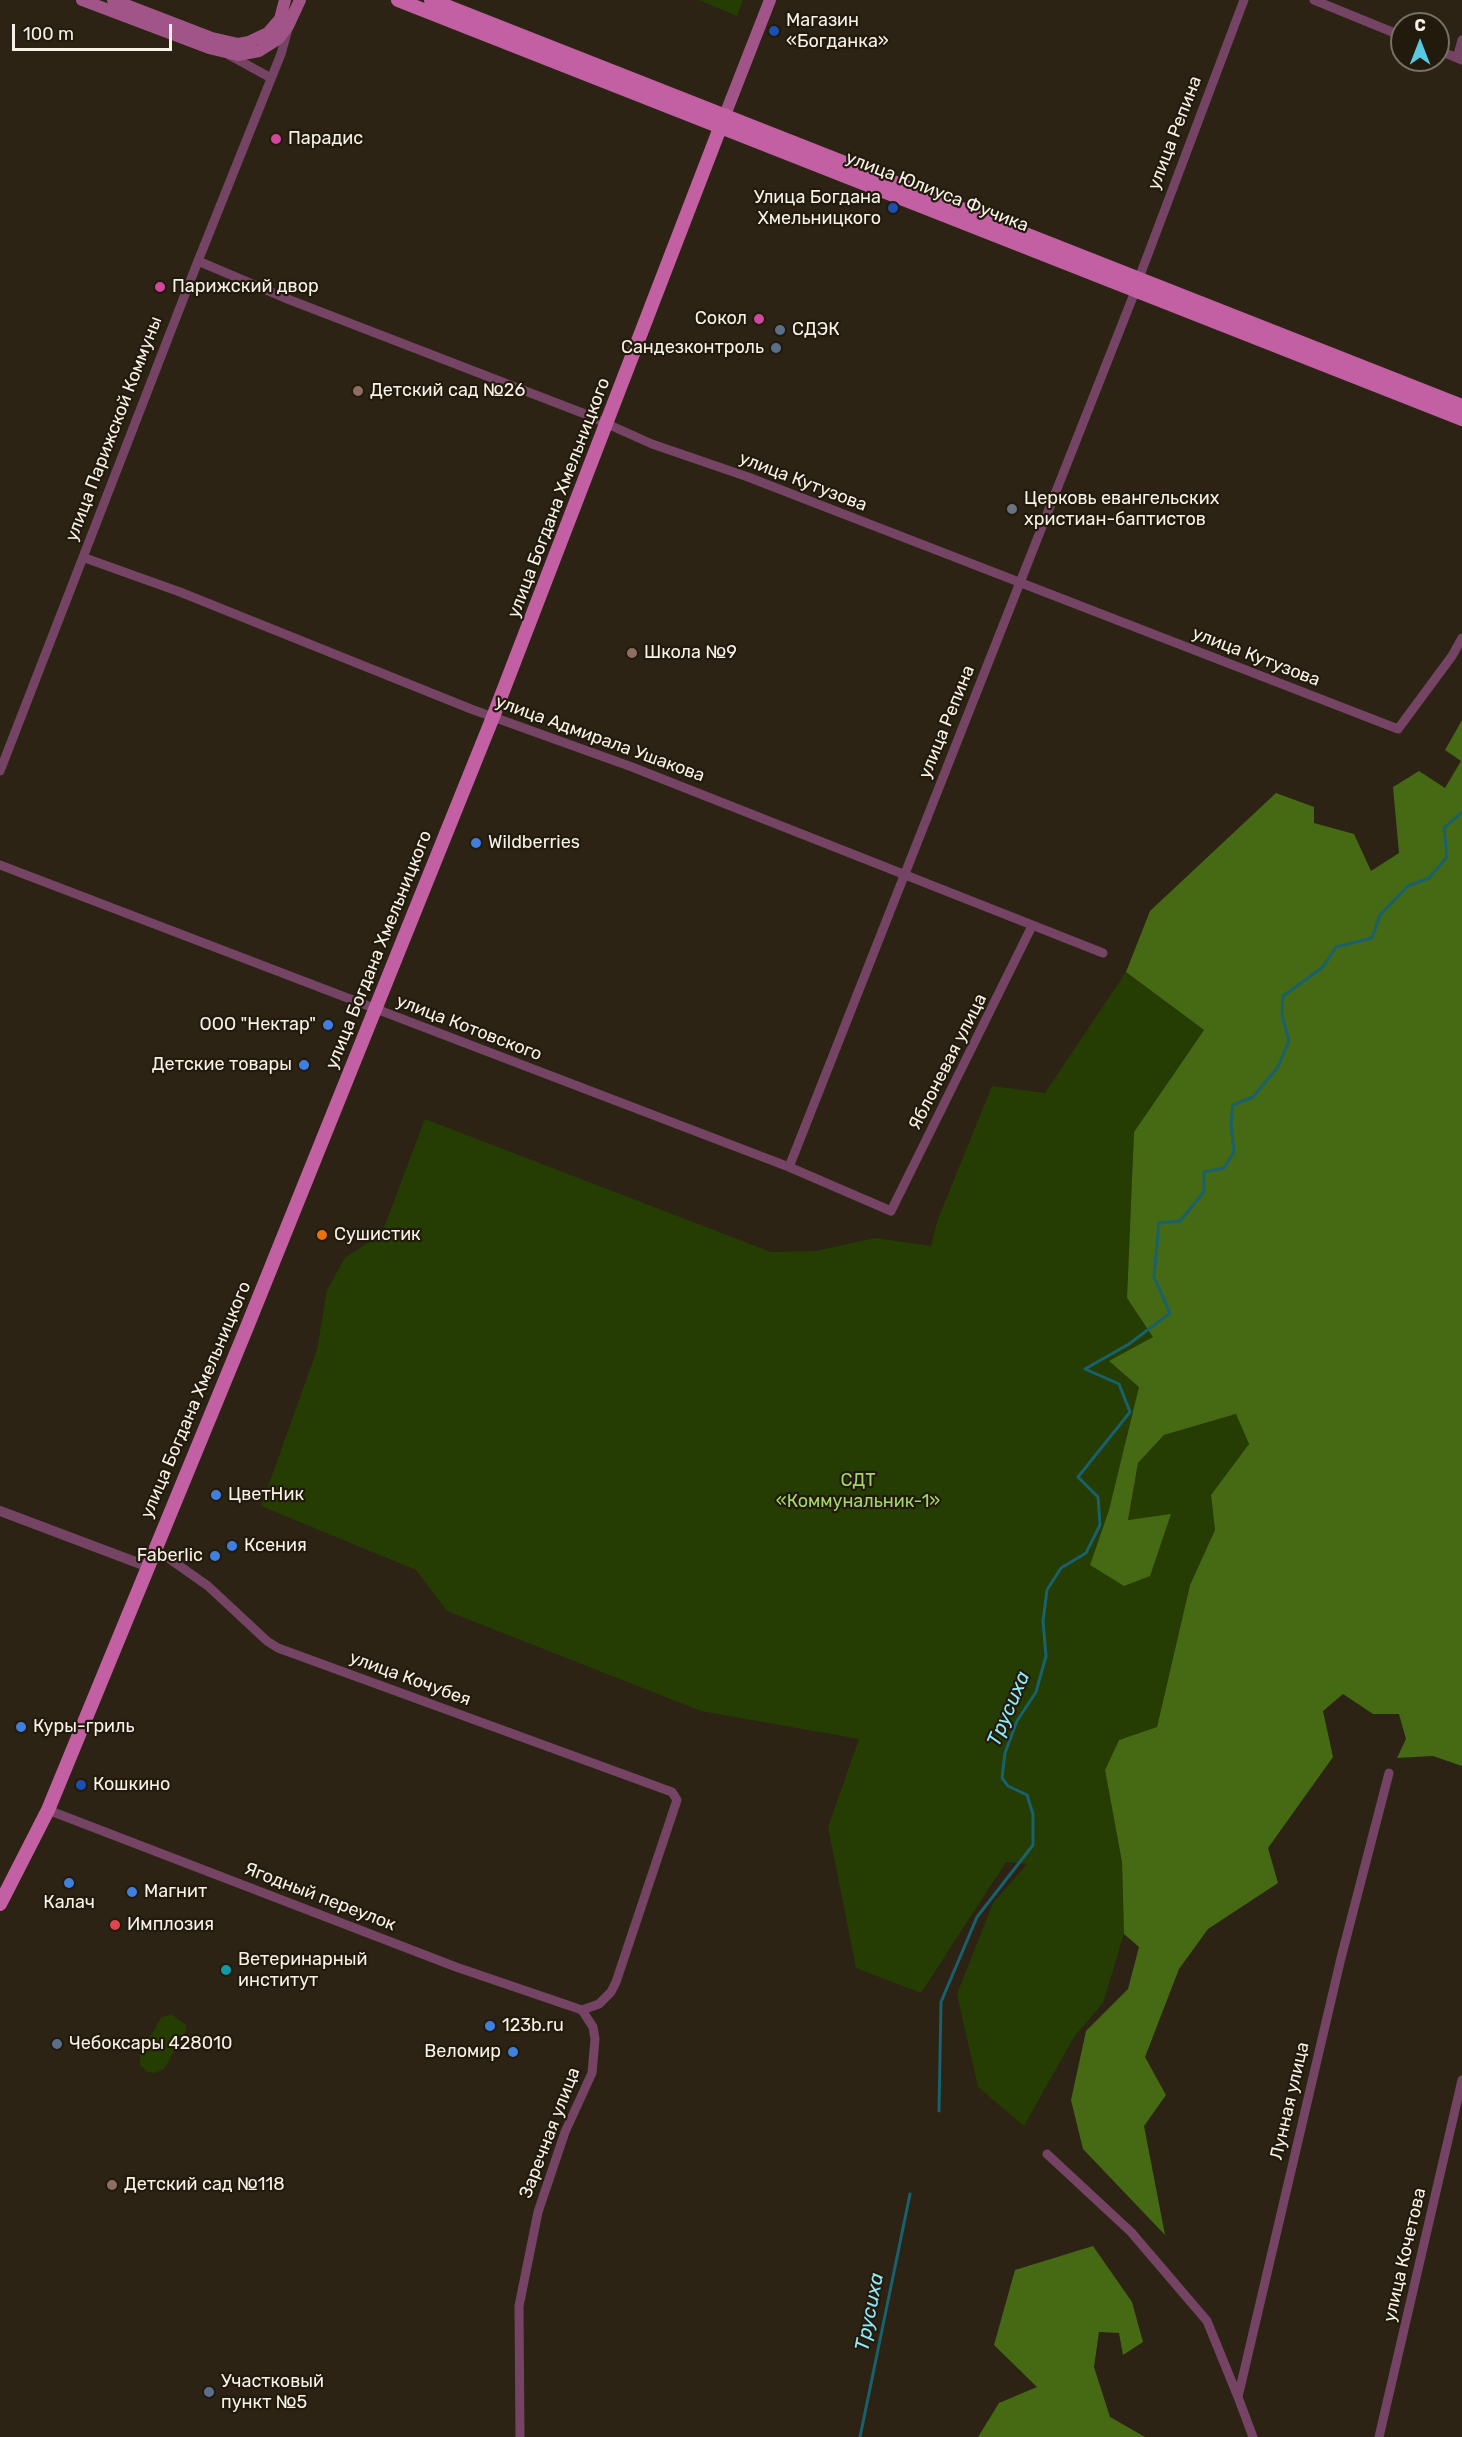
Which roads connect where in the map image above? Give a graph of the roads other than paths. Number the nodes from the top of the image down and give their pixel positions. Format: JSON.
{"nodes":[{"id":1,"x":82,"y":0,"type":"edge"},
{"id":2,"x":113,"y":0,"type":"edge"},
{"id":3,"x":285,"y":0,"type":"edge"},
{"id":4,"x":300,"y":0,"type":"edge"},
{"id":5,"x":398,"y":0,"type":"edge"},
{"id":6,"x":431,"y":0,"type":"edge"},
{"id":7,"x":770,"y":0,"type":"edge"},
{"id":8,"x":1244,"y":0,"type":"edge"},
{"id":9,"x":1314,"y":0,"type":"edge"},
{"id":10,"x":288,"y":26,"type":"junction"},
{"id":11,"x":1390,"y":31,"type":"edge"},
{"id":12,"x":1462,"y":40,"type":"edge"},
{"id":13,"x":226,"y":53,"type":"junction"},
{"id":14,"x":1460,"y":59,"type":"edge"},
{"id":15,"x":271,"y":78,"type":"junction"},
{"id":16,"x":723,"y":121,"type":"junction"},
{"id":17,"x":198,"y":261,"type":"junction"},
{"id":18,"x":1137,"y":284,"type":"junction"},
{"id":19,"x":1462,"y":406,"type":"edge"},
{"id":20,"x":1462,"y":419,"type":"edge"},
{"id":21,"x":608,"y":424,"type":"junction"},
{"id":22,"x":85,"y":558,"type":"junction"},
{"id":23,"x":1019,"y":584,"type":"junction"},
{"id":24,"x":1462,"y":638,"type":"edge"},
{"id":25,"x":493,"y":717,"type":"junction"},
{"id":26,"x":0,"y":771,"type":"edge"},
{"id":27,"x":0,"y":865,"type":"edge"},
{"id":28,"x":904,"y":874,"type":"junction"},
{"id":29,"x":1032,"y":926,"type":"junction"},
{"id":30,"x":1103,"y":954,"type":"dead end"},
{"id":31,"x":374,"y":1009,"type":"junction"},
{"id":32,"x":789,"y":1167,"type":"junction"},
{"id":33,"x":891,"y":1211,"type":"joint"},
{"id":34,"x":0,"y":1510,"type":"edge"},
{"id":35,"x":154,"y":1548,"type":"junction"},
{"id":36,"x":146,"y":1566,"type":"junction"},
{"id":37,"x":1389,"y":1773,"type":"dead end"},
{"id":38,"x":48,"y":1810,"type":"junction"},
{"id":39,"x":0,"y":1904,"type":"edge"},
{"id":40,"x":582,"y":2010,"type":"junction"},
{"id":41,"x":1462,"y":2080,"type":"edge"},
{"id":42,"x":1047,"y":2154,"type":"dead end"},
{"id":43,"x":1238,"y":2397,"type":"junction"},
{"id":44,"x":520,"y":2437,"type":"edge"},
{"id":45,"x":1253,"y":2437,"type":"edge"},
{"id":46,"x":1379,"y":2437,"type":"edge"}],
"edges":[{"from":1,"to":13,"type":"main road"},
{"from":2,"to":3,"type":"main road"},
{"from":4,"to":10,"type":"main road","name":"улица Парижской Коммуны"},
{"from":5,"to":16,"type":"main road","name":"улица Юлиуса Фучика"},
{"from":6,"to":16,"type":"main road","name":"улица Юлиуса Фучика"},
{"from":7,"to":16,"type":"main road","name":"улица Богдана Хмельницкого"},
{"from":8,"to":18,"type":"street","name":"улица Репина"},
{"from":9,"to":11,"type":"street"},
{"from":10,"to":13,"type":"main road"},
{"from":10,"to":15,"type":"street","name":"улица Парижской Коммуны"},
{"from":12,"to":14,"type":"street"},
{"from":13,"to":15,"type":"street"},
{"from":15,"to":17,"type":"street","name":"улица Парижской Коммуны"},
{"from":16,"to":18,"type":"main road","name":"улица Юлиуса Фучика"},
{"from":16,"to":21,"type":"main road","name":"улица Богдана Хмельницкого"},
{"from":17,"to":21,"type":"street","name":"улица Кутузова"},
{"from":17,"to":22,"type":"street","name":"улица Парижской Коммуны"},
{"from":18,"to":19,"type":"main road","name":"улица Юлиуса Фучика"},
{"from":18,"to":20,"type":"main road","name":"улица Юлиуса Фучика"},
{"from":18,"to":23,"type":"street","name":"улица Репина"},
{"from":21,"to":23,"type":"street","name":"улица Кутузова"},
{"from":21,"to":25,"type":"main road","name":"улица Богдана Хмельницкого"},
{"from":22,"to":25,"type":"street","name":"улица Адмирала Ушакова"},
{"from":22,"to":26,"type":"street","name":"улица Парижской Коммуны"},
{"from":23,"to":24,"type":"street","name":"улица Кутузова"},
{"from":23,"to":28,"type":"street","name":"улица Репина"},
{"from":25,"to":28,"type":"street","name":"улица Адмирала Ушакова"},
{"from":25,"to":31,"type":"main road","name":"улица Богдана Хмельницкого"},
{"from":27,"to":31,"type":"street","name":"улица Котовского"},
{"from":28,"to":29,"type":"street","name":"улица Адмирала Ушакова"},
{"from":28,"to":32,"type":"street","name":"улица Репина"},
{"from":29,"to":30,"type":"street","name":"улица Адмирала Ушакова"},
{"from":29,"to":33,"type":"street","name":"Яблоневая улица"},
{"from":31,"to":32,"type":"street","name":"улица Котовского"},
{"from":31,"to":35,"type":"main road","name":"улица Богдана Хмельницкого"},
{"from":32,"to":33,"type":"street","name":"улица Котовского"},
{"from":34,"to":36,"type":"street"},
{"from":35,"to":36,"type":"main road","name":"улица Богдана Хмельницкого"},
{"from":35,"to":40,"type":"street","name":"улица Кочубея"},
{"from":36,"to":38,"type":"main road","name":"улица Богдана Хмельницкого"},
{"from":37,"to":43,"type":"street","name":"Лунная улица"},
{"from":38,"to":39,"type":"main road","name":"улица Богдана Хмельницкого"},
{"from":38,"to":40,"type":"street","name":"Ягодный переулок"},
{"from":40,"to":44,"type":"street","name":"Заречная улица"},
{"from":41,"to":46,"type":"street","name":"улица Кочетова"},
{"from":42,"to":43,"type":"street"},
{"from":43,"to":45,"type":"street"}]}
